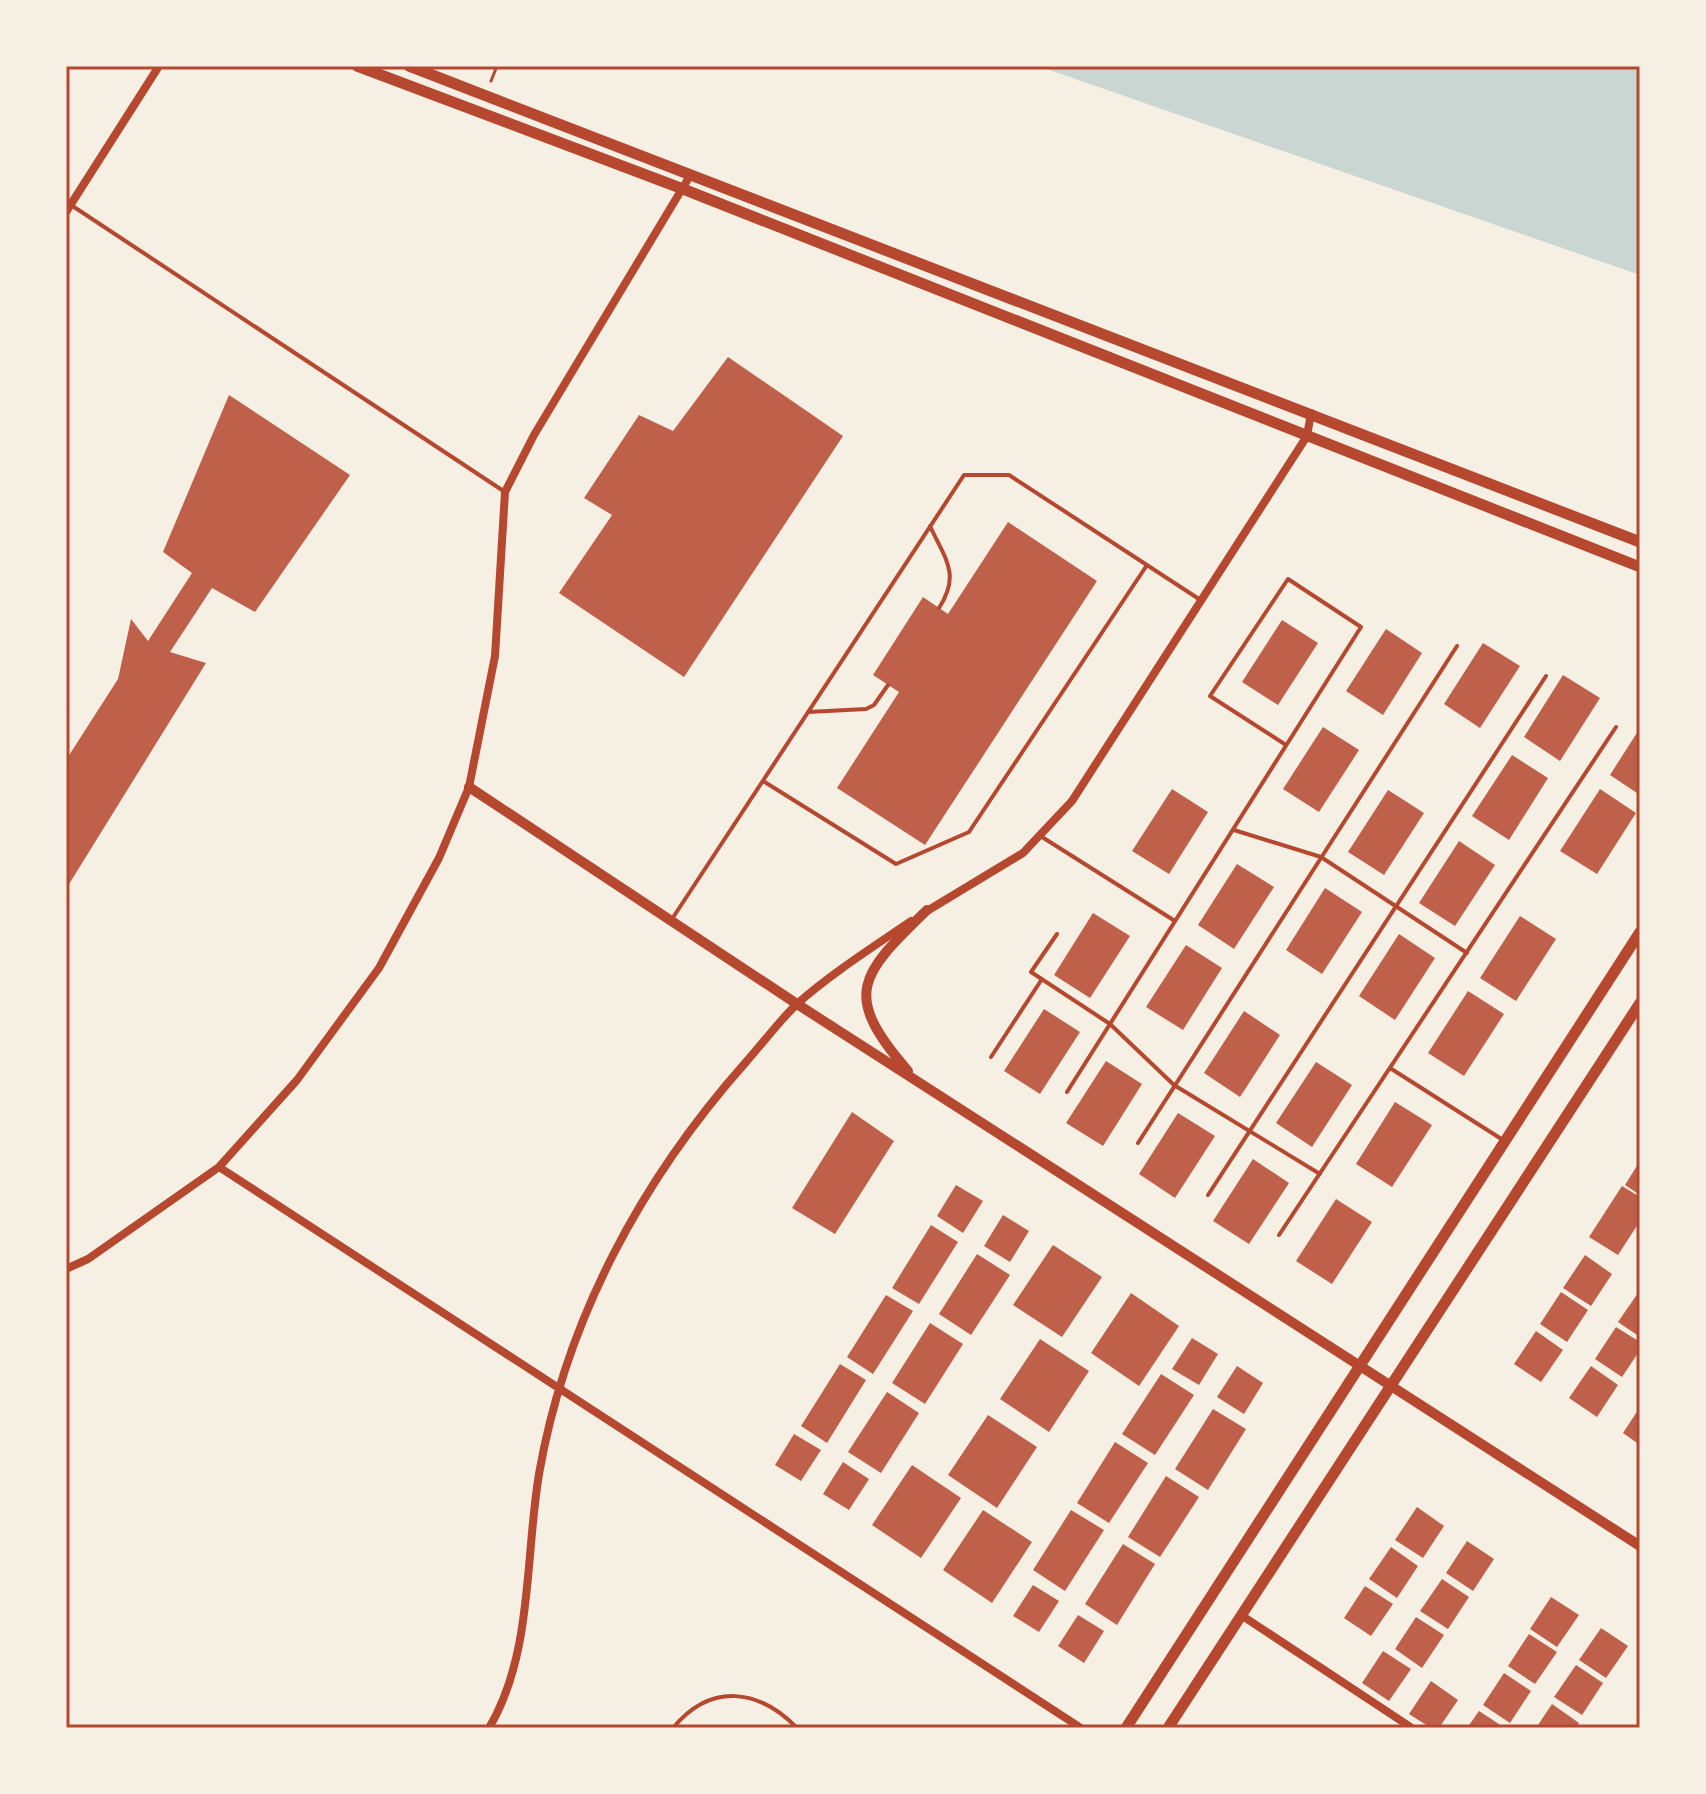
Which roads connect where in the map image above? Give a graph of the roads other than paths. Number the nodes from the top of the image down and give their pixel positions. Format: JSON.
{"nodes":[{"id":1,"x":159,"y":66,"type":"edge"},
{"id":2,"x":357,"y":66,"type":"edge"},
{"id":3,"x":409,"y":66,"type":"edge"},
{"id":4,"x":691,"y":174,"type":"junction"},
{"id":5,"x":683,"y":189,"type":"junction"},
{"id":6,"x":68,"y":208,"type":"edge"},
{"id":7,"x":1311,"y":413,"type":"junction"},
{"id":8,"x":1307,"y":436,"type":"junction"},
{"id":9,"x":505,"y":492,"type":"junction"},
{"id":10,"x":930,"y":526,"type":"junction"},
{"id":11,"x":1640,"y":542,"type":"edge"},
{"id":12,"x":1147,"y":565,"type":"junction"},
{"id":13,"x":1640,"y":567,"type":"edge"},
{"id":14,"x":1200,"y":600,"type":"junction"},
{"id":15,"x":939,"y":608,"type":"dead end"},
{"id":16,"x":1457,"y":646,"type":"dead end"},
{"id":17,"x":1546,"y":676,"type":"dead end"},
{"id":18,"x":888,"y":685,"type":"dead end"},
{"id":19,"x":808,"y":712,"type":"junction"},
{"id":20,"x":1616,"y":727,"type":"dead end"},
{"id":21,"x":1286,"y":745,"type":"junction"},
{"id":22,"x":763,"y":781,"type":"junction"},
{"id":23,"x":469,"y":787,"type":"junction"},
{"id":24,"x":1232,"y":830,"type":"junction"},
{"id":25,"x":1042,"y":837,"type":"junction"},
{"id":26,"x":1321,"y":857,"type":"junction"},
{"id":27,"x":1396,"y":906,"type":"junction"},
{"id":28,"x":927,"y":910,"type":"junction"},
{"id":29,"x":671,"y":921,"type":"junction"},
{"id":30,"x":1175,"y":921,"type":"junction"},
{"id":31,"x":1640,"y":932,"type":"edge"},
{"id":32,"x":1057,"y":934,"type":"dead end"},
{"id":33,"x":1467,"y":953,"type":"junction"},
{"id":34,"x":1042,"y":979,"type":"junction"},
{"id":35,"x":1640,"y":1003,"type":"edge"},
{"id":36,"x":797,"y":1004,"type":"junction"},
{"id":37,"x":1110,"y":1024,"type":"junction"},
{"id":38,"x":991,"y":1057,"type":"dead end"},
{"id":39,"x":1390,"y":1068,"type":"junction"},
{"id":40,"x":917,"y":1082,"type":"junction"},
{"id":41,"x":1174,"y":1085,"type":"junction"},
{"id":42,"x":1067,"y":1092,"type":"dead end"},
{"id":43,"x":1251,"y":1132,"type":"junction"},
{"id":44,"x":1505,"y":1141,"type":"junction"},
{"id":45,"x":1138,"y":1143,"type":"dead end"},
{"id":46,"x":219,"y":1167,"type":"junction"},
{"id":47,"x":1320,"y":1174,"type":"junction"},
{"id":48,"x":1208,"y":1195,"type":"dead end"},
{"id":49,"x":1279,"y":1235,"type":"dead end"},
{"id":50,"x":66,"y":1269,"type":"edge"},
{"id":51,"x":1360,"y":1366,"type":"junction"},
{"id":52,"x":1390,"y":1385,"type":"junction"},
{"id":53,"x":557,"y":1387,"type":"junction"},
{"id":54,"x":1640,"y":1546,"type":"edge"},
{"id":55,"x":1241,"y":1615,"type":"junction"},
{"id":56,"x":489,"y":1728,"type":"edge"},
{"id":57,"x":673,"y":1728,"type":"edge"},
{"id":58,"x":797,"y":1728,"type":"edge"},
{"id":59,"x":1081,"y":1728,"type":"edge"},
{"id":60,"x":1126,"y":1728,"type":"edge"},
{"id":61,"x":1168,"y":1728,"type":"edge"},
{"id":62,"x":1412,"y":1728,"type":"edge"}],
"edges":[{"from":1,"to":6,"type":"street"},
{"from":2,"to":5,"type":"main road"},
{"from":3,"to":4,"type":"main road"},
{"from":4,"to":5,"type":"street"},
{"from":4,"to":7,"type":"main road"},
{"from":5,"to":8,"type":"main road"},
{"from":5,"to":9,"type":"street"},
{"from":6,"to":9,"type":"lane"},
{"from":7,"to":8,"type":"street"},
{"from":7,"to":11,"type":"main road"},
{"from":8,"to":13,"type":"main road"},
{"from":8,"to":14,"type":"street"},
{"from":9,"to":23,"type":"street"},
{"from":10,"to":12,"type":"lane"},
{"from":10,"to":15,"type":"lane"},
{"from":10,"to":19,"type":"lane"},
{"from":12,"to":14,"type":"lane"},
{"from":12,"to":22,"type":"lane"},
{"from":14,"to":25,"type":"street"},
{"from":16,"to":26,"type":"lane"},
{"from":17,"to":27,"type":"lane"},
{"from":18,"to":19,"type":"lane"},
{"from":19,"to":22,"type":"lane"},
{"from":20,"to":33,"type":"lane"},
{"from":21,"to":21,"type":"lane"},
{"from":21,"to":24,"type":"lane"},
{"from":22,"to":29,"type":"lane"},
{"from":23,"to":29,"type":"street"},
{"from":23,"to":46,"type":"street"},
{"from":24,"to":26,"type":"lane"},
{"from":24,"to":30,"type":"lane"},
{"from":25,"to":28,"type":"street"},
{"from":25,"to":30,"type":"lane"},
{"from":26,"to":27,"type":"lane"},
{"from":26,"to":41,"type":"lane"},
{"from":27,"to":33,"type":"lane"},
{"from":27,"to":43,"type":"lane"},
{"from":28,"to":36,"type":"street"},
{"from":28,"to":40,"type":"street"},
{"from":29,"to":36,"type":"street"},
{"from":30,"to":37,"type":"lane"},
{"from":31,"to":44,"type":"main road"},
{"from":32,"to":34,"type":"lane"},
{"from":33,"to":39,"type":"lane"},
{"from":34,"to":37,"type":"lane"},
{"from":34,"to":38,"type":"lane"},
{"from":35,"to":52,"type":"main road"},
{"from":36,"to":40,"type":"street"},
{"from":36,"to":53,"type":"street"},
{"from":37,"to":41,"type":"lane"},
{"from":37,"to":42,"type":"lane"},
{"from":39,"to":44,"type":"lane"},
{"from":39,"to":47,"type":"lane"},
{"from":40,"to":51,"type":"street"},
{"from":41,"to":43,"type":"lane"},
{"from":41,"to":45,"type":"lane"},
{"from":43,"to":47,"type":"lane"},
{"from":43,"to":48,"type":"lane"},
{"from":44,"to":51,"type":"main road"},
{"from":46,"to":50,"type":"street"},
{"from":46,"to":53,"type":"street"},
{"from":47,"to":49,"type":"lane"},
{"from":51,"to":52,"type":"street"},
{"from":51,"to":60,"type":"main road"},
{"from":52,"to":54,"type":"street"},
{"from":52,"to":55,"type":"main road"},
{"from":53,"to":56,"type":"street"},
{"from":53,"to":59,"type":"street"},
{"from":55,"to":61,"type":"main road"},
{"from":55,"to":62,"type":"street"},
{"from":57,"to":58,"type":"lane"}]}
